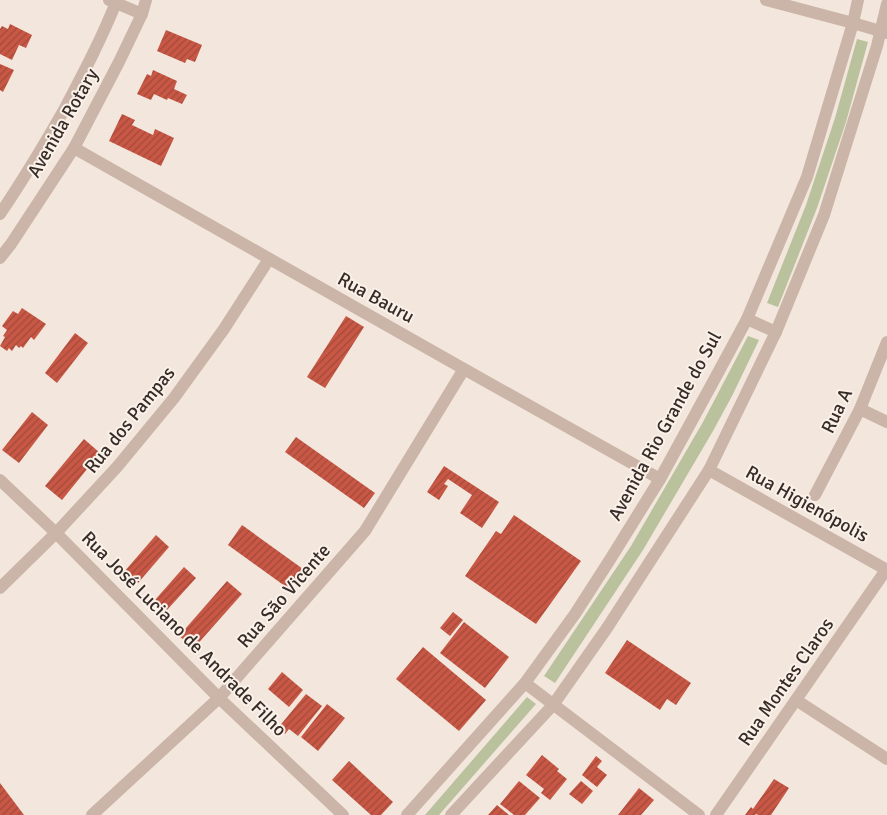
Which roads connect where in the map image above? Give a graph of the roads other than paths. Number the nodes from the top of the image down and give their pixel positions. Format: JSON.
{"nodes":[{"id":1,"x":146,"y":0,"type":"edge"},
{"id":2,"x":766,"y":0,"type":"edge"},
{"id":3,"x":858,"y":0,"type":"edge"},
{"id":4,"x":114,"y":1,"type":"edge"},
{"id":5,"x":887,"y":4,"type":"edge"},
{"id":6,"x":142,"y":14,"type":"junction"},
{"id":7,"x":853,"y":23,"type":"junction"},
{"id":8,"x":884,"y":32,"type":"edge"},
{"id":9,"x":74,"y":148,"type":"junction"},
{"id":10,"x":0,"y":214,"type":"edge"},
{"id":11,"x":0,"y":258,"type":"edge"},
{"id":12,"x":269,"y":259,"type":"junction"},
{"id":13,"x":747,"y":319,"type":"junction"},
{"id":14,"x":776,"y":332,"type":"junction"},
{"id":15,"x":887,"y":342,"type":"edge"},
{"id":16,"x":464,"y":369,"type":"junction"},
{"id":17,"x":860,"y":409,"type":"junction"},
{"id":18,"x":887,"y":422,"type":"edge"},
{"id":19,"x":709,"y":470,"type":"junction"},
{"id":20,"x":660,"y":479,"type":"junction"},
{"id":21,"x":0,"y":480,"type":"edge"},
{"id":22,"x":815,"y":495,"type":"dead end"},
{"id":23,"x":56,"y":534,"type":"junction"},
{"id":24,"x":886,"y":570,"type":"edge"},
{"id":25,"x":0,"y":588,"type":"edge"},
{"id":26,"x":525,"y":683,"type":"junction"},
{"id":27,"x":219,"y":698,"type":"junction"},
{"id":28,"x":796,"y":700,"type":"junction"},
{"id":29,"x":553,"y":705,"type":"junction"},
{"id":30,"x":887,"y":759,"type":"edge"},
{"id":31,"x":92,"y":815,"type":"edge"},
{"id":32,"x":343,"y":815,"type":"edge"},
{"id":33,"x":407,"y":815,"type":"edge"},
{"id":34,"x":451,"y":815,"type":"edge"},
{"id":35,"x":698,"y":815,"type":"edge"},
{"id":36,"x":716,"y":815,"type":"edge"}],
"edges":[{"from":1,"to":6,"type":"street","name":"Avenida Rotary"},
{"from":2,"to":7,"type":"street"},
{"from":3,"to":7,"type":"street","name":"Avenida Rio Grande do Sul"},
{"from":4,"to":6,"type":"street"},
{"from":4,"to":10,"type":"street","name":"Avenida Rotary"},
{"from":5,"to":8,"type":"street"},
{"from":6,"to":9,"type":"street","name":"Avenida Rotary"},
{"from":7,"to":8,"type":"street"},
{"from":7,"to":13,"type":"street","name":"Avenida Rio Grande do Sul"},
{"from":8,"to":14,"type":"street"},
{"from":9,"to":11,"type":"street","name":"Avenida Rotary"},
{"from":9,"to":12,"type":"street","name":"Rua Bauru"},
{"from":12,"to":16,"type":"street","name":"Rua Bauru"},
{"from":12,"to":23,"type":"street","name":"Rua dos Pampas"},
{"from":13,"to":14,"type":"street"},
{"from":13,"to":20,"type":"street","name":"Avenida Rio Grande do Sul"},
{"from":14,"to":19,"type":"street"},
{"from":15,"to":17,"type":"street","name":"Rua A"},
{"from":16,"to":20,"type":"street","name":"Rua Bauru"},
{"from":16,"to":27,"type":"street","name":"Rua São Vicente"},
{"from":17,"to":18,"type":"street"},
{"from":17,"to":22,"type":"street","name":"Rua A"},
{"from":19,"to":24,"type":"street","name":"Rua Higienópolis"},
{"from":19,"to":29,"type":"street"},
{"from":20,"to":26,"type":"street","name":"Avenida Rio Grande do Sul"},
{"from":21,"to":23,"type":"street","name":"Rua José Luciano de Andrade Filho"},
{"from":23,"to":25,"type":"street","name":"Rua dos Pampas"},
{"from":23,"to":27,"type":"street","name":"Rua José Luciano de Andrade Filho"},
{"from":24,"to":28,"type":"street","name":"Rua Montes Claros"},
{"from":26,"to":29,"type":"street"},
{"from":26,"to":33,"type":"street","name":"Avenida Rio Grande do Sul"},
{"from":27,"to":31,"type":"street","name":"Rua São Vicente"},
{"from":27,"to":32,"type":"street","name":"Rua José Luciano de Andrade Filho"},
{"from":28,"to":30,"type":"street"},
{"from":28,"to":36,"type":"street","name":"Rua Montes Claros"},
{"from":29,"to":34,"type":"street"},
{"from":29,"to":35,"type":"street"}]}
